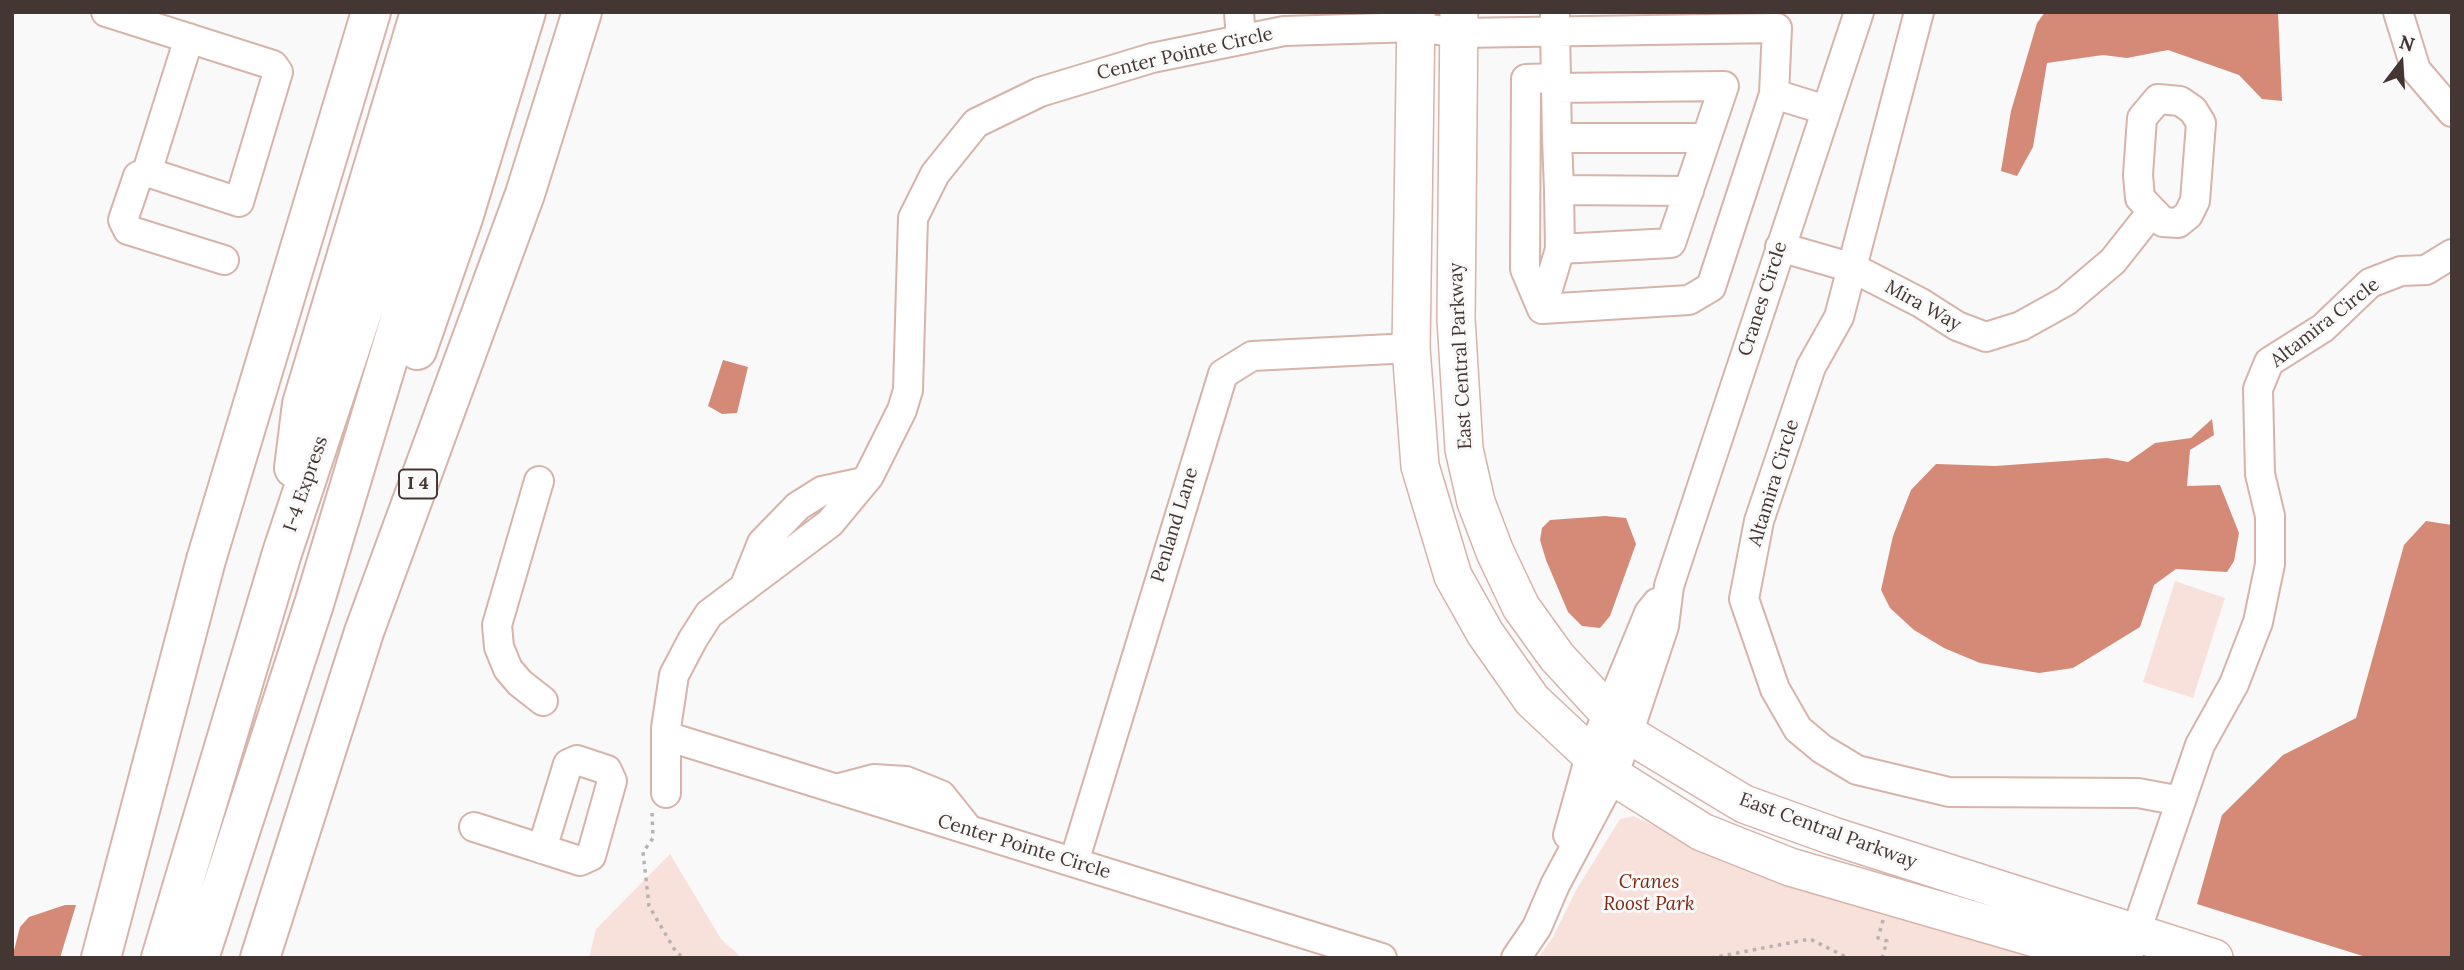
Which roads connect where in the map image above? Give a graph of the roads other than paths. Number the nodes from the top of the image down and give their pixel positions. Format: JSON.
{"nodes":[{"id":1,"x":106,"y":12,"type":"edge"},
{"id":2,"x":371,"y":12,"type":"edge"},
{"id":3,"x":420,"y":12,"type":"edge"},
{"id":4,"x":458,"y":12,"type":"edge"},
{"id":5,"x":493,"y":12,"type":"edge"},
{"id":6,"x":526,"y":12,"type":"edge"},
{"id":7,"x":582,"y":12,"type":"edge"},
{"id":8,"x":1859,"y":12,"type":"edge"},
{"id":9,"x":1919,"y":12,"type":"edge"},
{"id":10,"x":2398,"y":12,"type":"edge"},
{"id":11,"x":148,"y":18,"type":"edge"},
{"id":12,"x":1416,"y":20,"type":"edge"},
{"id":13,"x":1459,"y":22,"type":"edge"},
{"id":14,"x":1555,"y":22,"type":"edge"},
{"id":15,"x":1240,"y":26,"type":"edge"},
{"id":16,"x":189,"y":38,"type":"junction"},
{"id":17,"x":1556,"y":83,"type":"junction"},
{"id":18,"x":1774,"y":94,"type":"junction"},
{"id":19,"x":1826,"y":110,"type":"junction"},
{"id":20,"x":2452,"y":112,"type":"edge"},
{"id":21,"x":1557,"y":138,"type":"junction"},
{"id":22,"x":1706,"y":138,"type":"junction"},
{"id":23,"x":147,"y":172,"type":"junction"},
{"id":24,"x":1559,"y":190,"type":"junction"},
{"id":25,"x":1689,"y":191,"type":"junction"},
{"id":26,"x":2151,"y":213,"type":"dead end"},
{"id":27,"x":1780,"y":247,"type":"junction"},
{"id":28,"x":1560,"y":249,"type":"junction"},
{"id":29,"x":2452,"y":254,"type":"edge"},
{"id":30,"x":223,"y":260,"type":"dead end"},
{"id":31,"x":1853,"y":268,"type":"junction"},
{"id":32,"x":1542,"y":309,"type":"junction"},
{"id":33,"x":1411,"y":348,"type":"junction"},
{"id":34,"x":539,"y":481,"type":"dead end"},
{"id":35,"x":282,"y":553,"type":"junction"},
{"id":36,"x":314,"y":604,"type":"junction"},
{"id":37,"x":543,"y":701,"type":"dead end"},
{"id":38,"x":1618,"y":724,"type":"junction"},
{"id":39,"x":666,"y":736,"type":"junction"},
{"id":40,"x":1601,"y":766,"type":"junction"},
{"id":41,"x":2182,"y":801,"type":"junction"},
{"id":42,"x":659,"y":803,"type":"road end"},
{"id":43,"x":474,"y":827,"type":"dead end"},
{"id":44,"x":542,"y":849,"type":"dead end"},
{"id":45,"x":1074,"y":862,"type":"junction"},
{"id":46,"x":2132,"y":945,"type":"edge"},
{"id":47,"x":101,"y":958,"type":"edge"},
{"id":48,"x":161,"y":958,"type":"edge"},
{"id":49,"x":199,"y":958,"type":"edge"},
{"id":50,"x":260,"y":958,"type":"edge"},
{"id":51,"x":1382,"y":958,"type":"edge"},
{"id":52,"x":1516,"y":958,"type":"edge"},
{"id":53,"x":2104,"y":958,"type":"edge"},
{"id":54,"x":2214,"y":958,"type":"edge"}],
"edges":[{"from":1,"to":11,"type":"street"},
{"from":2,"to":47,"type":"highway"},
{"from":3,"to":35,"type":"highway"},
{"from":4,"to":35,"type":"highway","name":"I-4 Express"},
{"from":5,"to":36,"type":"highway"},
{"from":6,"to":36,"type":"highway"},
{"from":7,"to":50,"type":"highway","number":"I 4"},
{"from":8,"to":19,"type":"street","name":"Cranes Circle"},
{"from":9,"to":31,"type":"street","name":"Altamira Circle"},
{"from":10,"to":20,"type":"street"},
{"from":11,"to":16,"type":"street"},
{"from":12,"to":13,"type":"street","name":"Center Pointe Circle"},
{"from":12,"to":15,"type":"street","name":"Center Pointe Circle"},
{"from":12,"to":33,"type":"main road","name":"East Central Parkway"},
{"from":13,"to":14,"type":"street","name":"Center Pointe Circle"},
{"from":13,"to":38,"type":"main road","name":"East Central Parkway"},
{"from":14,"to":17,"type":"street"},
{"from":14,"to":18,"type":"street","name":"Center Pointe Circle"},
{"from":15,"to":39,"type":"street","name":"Center Pointe Circle"},
{"from":16,"to":23,"type":"street"},
{"from":16,"to":23,"type":"street"},
{"from":17,"to":21,"type":"street"},
{"from":17,"to":22,"type":"street"},
{"from":17,"to":32,"type":"street"},
{"from":18,"to":19,"type":"street"},
{"from":18,"to":32,"type":"street"},
{"from":19,"to":27,"type":"street","name":"Cranes Circle"},
{"from":21,"to":22,"type":"street"},
{"from":21,"to":24,"type":"street"},
{"from":22,"to":25,"type":"street"},
{"from":23,"to":30,"type":"street"},
{"from":24,"to":25,"type":"street"},
{"from":24,"to":28,"type":"street"},
{"from":25,"to":28,"type":"street"},
{"from":26,"to":31,"type":"street","name":"Mira Way"},
{"from":27,"to":31,"type":"street","name":"Mira Way"},
{"from":27,"to":38,"type":"street","name":"Cranes Circle"},
{"from":28,"to":32,"type":"street"},
{"from":29,"to":41,"type":"street","name":"Altamira Circle"},
{"from":31,"to":41,"type":"street","name":"Altamira Circle"},
{"from":33,"to":40,"type":"main road","name":"East Central Parkway"},
{"from":33,"to":45,"type":"street","name":"Penland Lane"},
{"from":34,"to":37,"type":"street"},
{"from":35,"to":48,"type":"highway","name":"I-4 Express"},
{"from":36,"to":49,"type":"highway"},
{"from":38,"to":40,"type":"street","name":"Cranes Circle"},
{"from":38,"to":46,"type":"main road","name":"East Central Parkway"},
{"from":39,"to":42,"type":"street","name":"Center Pointe Circle"},
{"from":39,"to":45,"type":"street","name":"Center Pointe Circle"},
{"from":40,"to":52,"type":"street"},
{"from":40,"to":53,"type":"main road","name":"East Central Parkway"},
{"from":41,"to":46,"type":"street","name":"Altamira Circle"},
{"from":43,"to":44,"type":"street"},
{"from":45,"to":51,"type":"street","name":"Center Pointe Circle"},
{"from":46,"to":54,"type":"main road","name":"East Central Parkway"}]}
